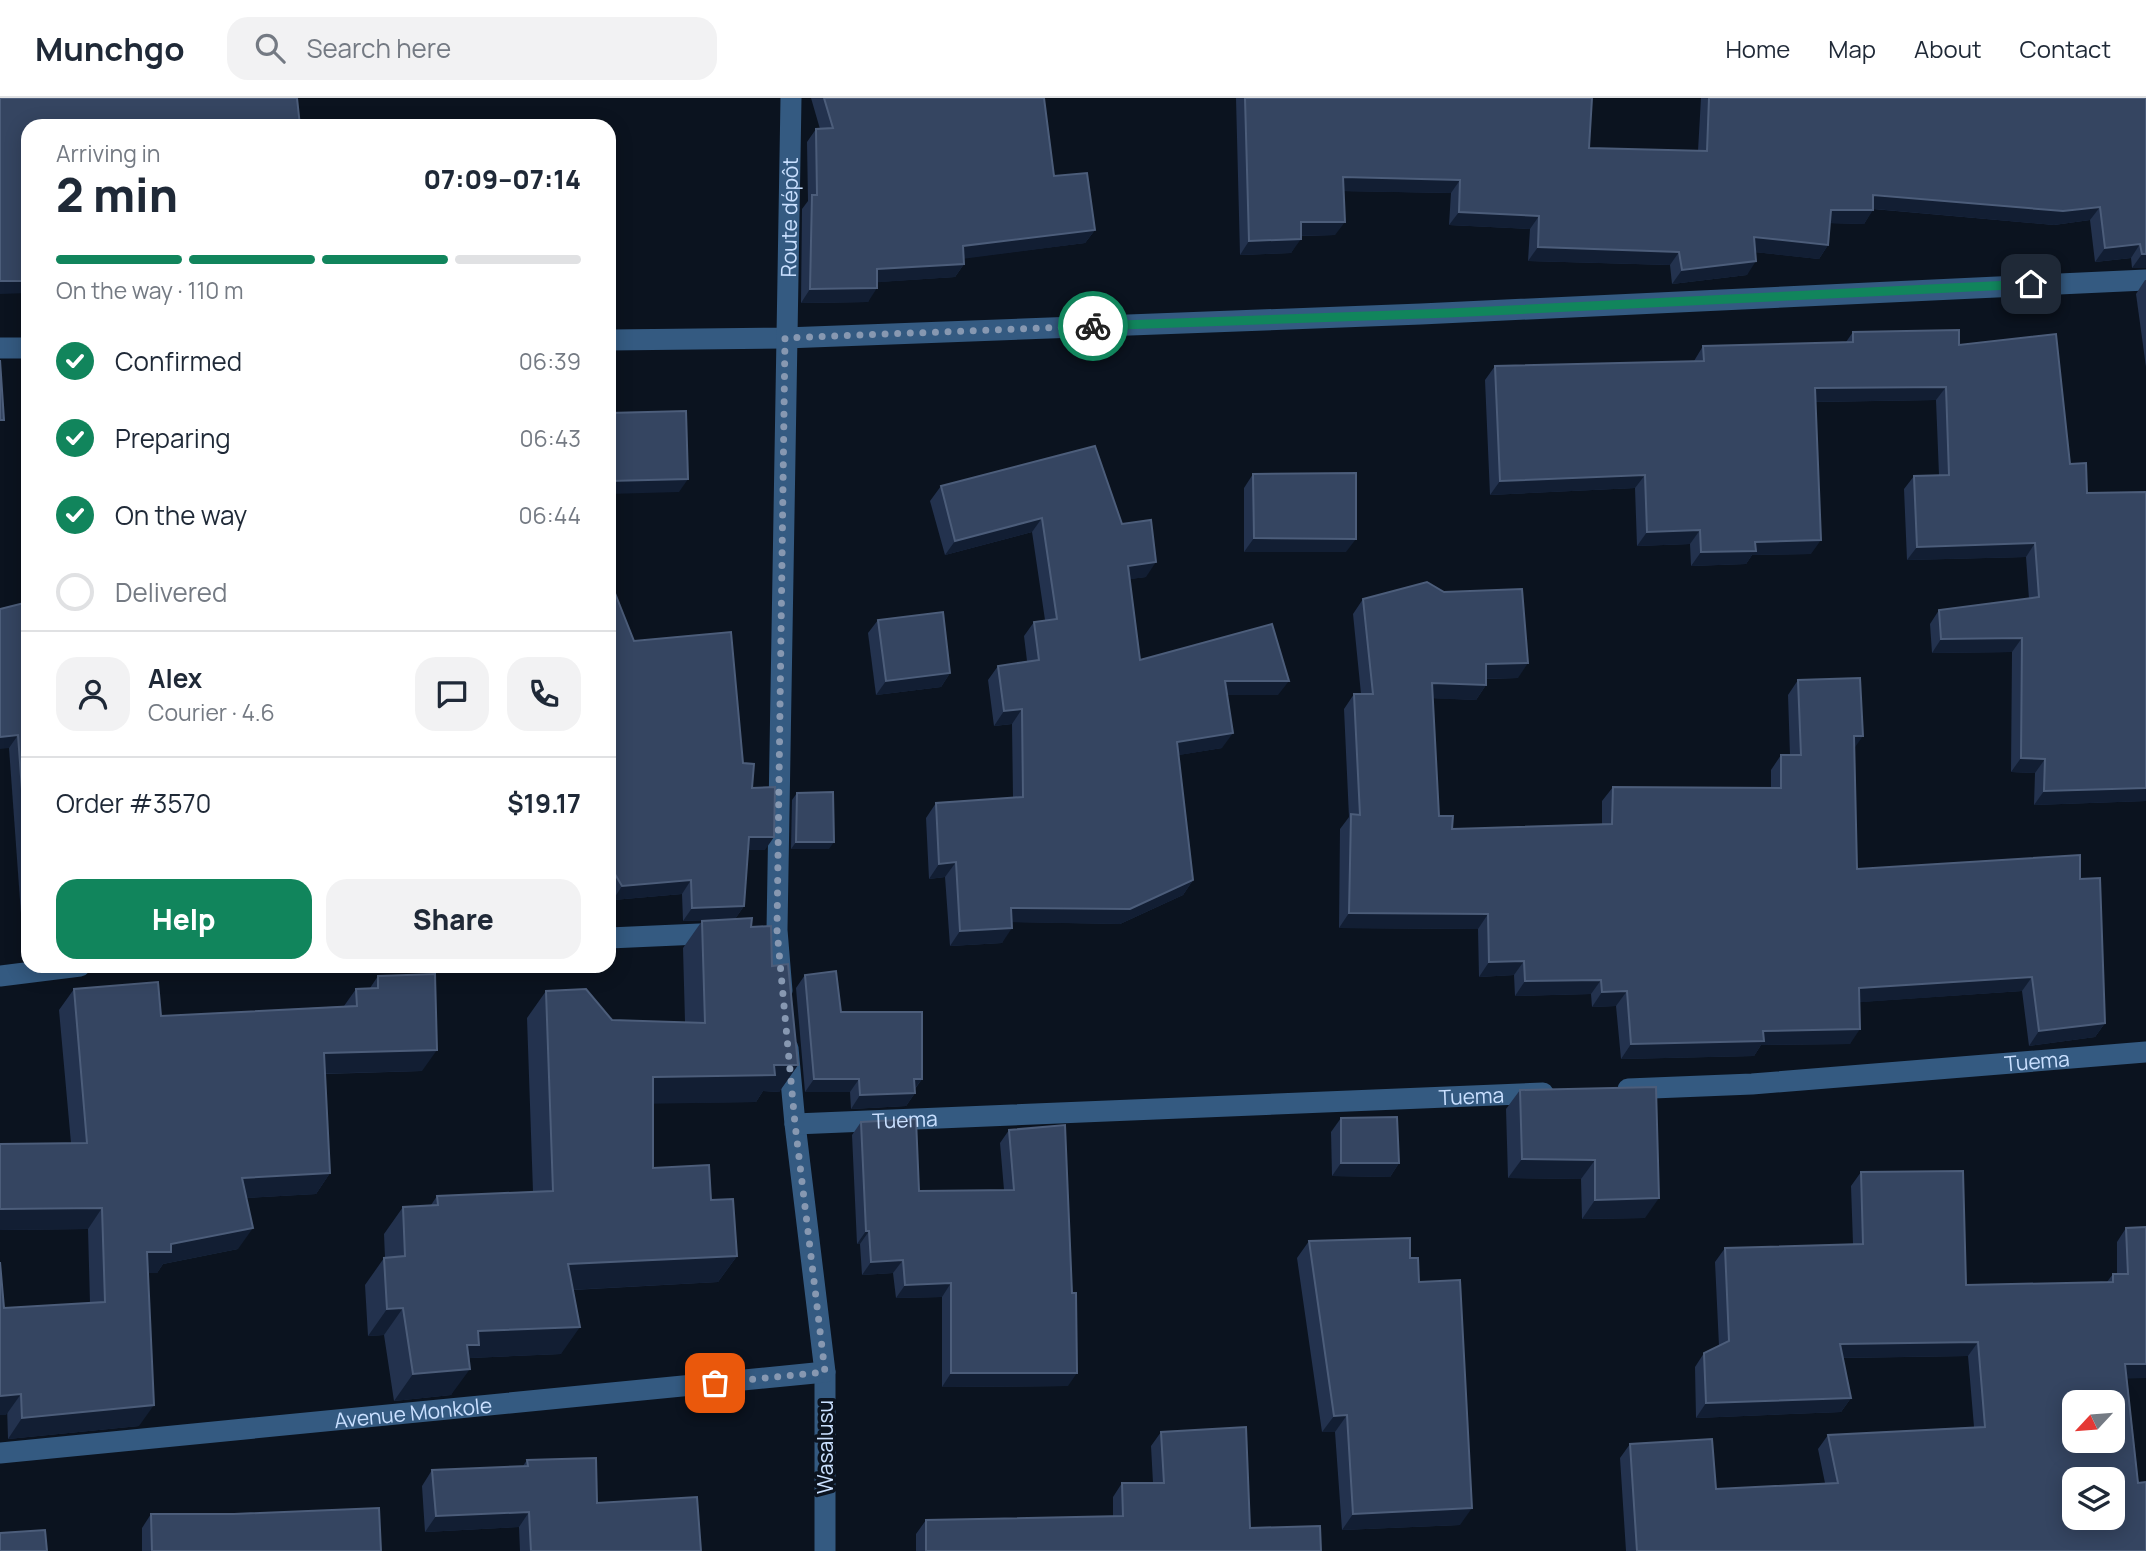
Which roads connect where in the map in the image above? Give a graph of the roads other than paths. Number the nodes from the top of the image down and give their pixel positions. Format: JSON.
{"nodes":[{"id":1,"x":791,"y":98,"type":"edge"},
{"id":2,"x":2146,"y":280,"type":"edge"},
{"id":3,"x":785,"y":338,"type":"junction"},
{"id":4,"x":616,"y":340,"type":"edge"},
{"id":5,"x":0,"y":348,"type":"edge"},
{"id":6,"x":21,"y":348,"type":"edge"},
{"id":7,"x":763,"y":931,"type":"junction"},
{"id":8,"x":616,"y":938,"type":"edge"},
{"id":9,"x":24,"y":973,"type":"edge"},
{"id":10,"x":0,"y":976,"type":"edge"},
{"id":11,"x":2146,"y":1052,"type":"edge"},
{"id":12,"x":1613,"y":1090,"type":"edge"},
{"id":13,"x":1558,"y":1092,"type":"edge"},
{"id":14,"x":795,"y":1124,"type":"junction"},
{"id":15,"x":825,"y":1372,"type":"junction"},
{"id":16,"x":0,"y":1453,"type":"edge"},
{"id":17,"x":825,"y":1551,"type":"edge"}],
"edges":[{"from":1,"to":3,"type":"street","name":"Route dépôt"},
{"from":2,"to":3,"type":"street"},
{"from":3,"to":4,"type":"street"},
{"from":3,"to":7,"type":"street","name":"Wasalusu"},
{"from":5,"to":6,"type":"street"},
{"from":7,"to":8,"type":"street"},
{"from":7,"to":14,"type":"street","name":"Wasalusu"},
{"from":9,"to":10,"type":"street"},
{"from":11,"to":12,"type":"street","name":"Tuema"},
{"from":13,"to":14,"type":"street","name":"Tuema"},
{"from":14,"to":15,"type":"street","name":"Wasalusu"},
{"from":15,"to":16,"type":"street","name":"Avenue Monkole"},
{"from":15,"to":17,"type":"street","name":"Wasalusu"}]}
